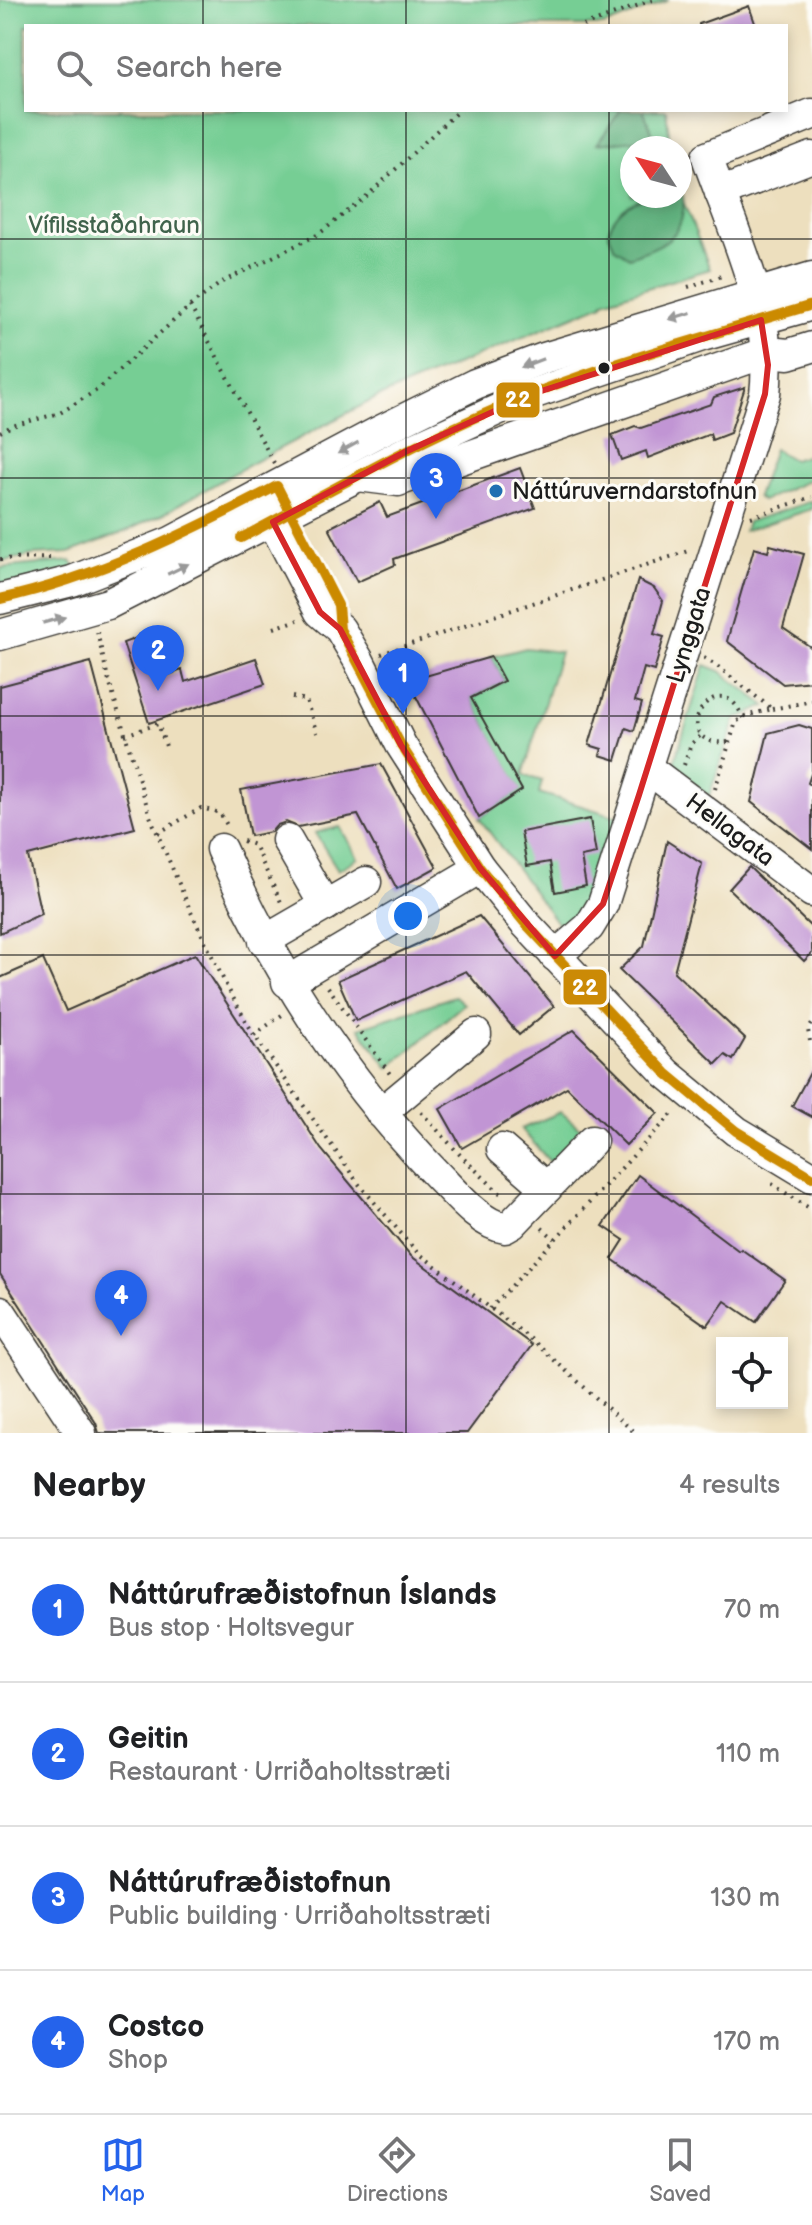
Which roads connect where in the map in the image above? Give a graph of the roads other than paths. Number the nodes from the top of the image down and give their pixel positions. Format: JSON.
{"nodes":[{"id":1,"x":812,"y":114,"type":"edge"},
{"id":2,"x":812,"y":157,"type":"edge"},
{"id":3,"x":720,"y":193,"type":"junction"},
{"id":4,"x":812,"y":277,"type":"edge"},
{"id":5,"x":812,"y":305,"type":"edge"},
{"id":6,"x":758,"y":307,"type":"junction"},
{"id":7,"x":812,"y":347,"type":"edge"},
{"id":8,"x":767,"y":352,"type":"junction"},
{"id":9,"x":358,"y":476,"type":"junction"},
{"id":10,"x":275,"y":496,"type":"junction"},
{"id":11,"x":0,"y":599,"type":"edge"},
{"id":12,"x":0,"y":635,"type":"edge"},
{"id":13,"x":647,"y":768,"type":"junction"},
{"id":14,"x":287,"y":840,"type":"dead end"},
{"id":15,"x":221,"y":849,"type":"dead end"},
{"id":16,"x":480,"y":868,"type":"junction"},
{"id":17,"x":366,"y":882,"type":"dead end"},
{"id":18,"x":812,"y":892,"type":"edge"},
{"id":19,"x":325,"y":906,"type":"junction"},
{"id":20,"x":264,"y":941,"type":"junction"},
{"id":21,"x":555,"y":956,"type":"junction"},
{"id":22,"x":293,"y":991,"type":"junction"},
{"id":23,"x":476,"y":1034,"type":"dead end"},
{"id":24,"x":381,"y":1113,"type":"junction"},
{"id":25,"x":592,"y":1141,"type":"dead end"},
{"id":26,"x":502,"y":1149,"type":"dead end"},
{"id":27,"x":812,"y":1177,"type":"edge"},
{"id":28,"x":547,"y":1188,"type":"junction"},
{"id":29,"x":0,"y":1311,"type":"edge"},
{"id":30,"x":81,"y":1433,"type":"edge"}],
"edges":[{"from":1,"to":3,"type":"street","name":"Lynggata"},
{"from":2,"to":3,"type":"street"},
{"from":3,"to":6,"type":"street","name":"Lynggata"},
{"from":4,"to":6,"type":"street"},
{"from":5,"to":6,"type":"street"},
{"from":6,"to":8,"type":"street","name":"Lynggata"},
{"from":6,"to":9,"type":"street"},
{"from":6,"to":10,"type":"street","one_way":true},
{"from":7,"to":8,"type":"street"},
{"from":8,"to":9,"type":"street"},
{"from":8,"to":13,"type":"street","name":"Lynggata"},
{"from":9,"to":10,"type":"street"},
{"from":10,"to":11,"type":"street"},
{"from":12,"to":10,"type":"street","one_way":true},
{"from":10,"to":16,"type":"street"},
{"from":13,"to":18,"type":"street","name":"Hellagata"},
{"from":13,"to":21,"type":"street","name":"Lynggata"},
{"from":14,"to":19,"type":"street"},
{"from":15,"to":20,"type":"street"},
{"from":16,"to":21,"type":"street"},
{"from":16,"to":22,"type":"street"},
{"from":17,"to":19,"type":"street"},
{"from":19,"to":20,"type":"street"},
{"from":20,"to":22,"type":"street"},
{"from":21,"to":27,"type":"street"},
{"from":22,"to":24,"type":"street"},
{"from":23,"to":24,"type":"street"},
{"from":24,"to":28,"type":"street"},
{"from":25,"to":28,"type":"street"},
{"from":26,"to":28,"type":"street"},
{"from":29,"to":30,"type":"street"}]}
